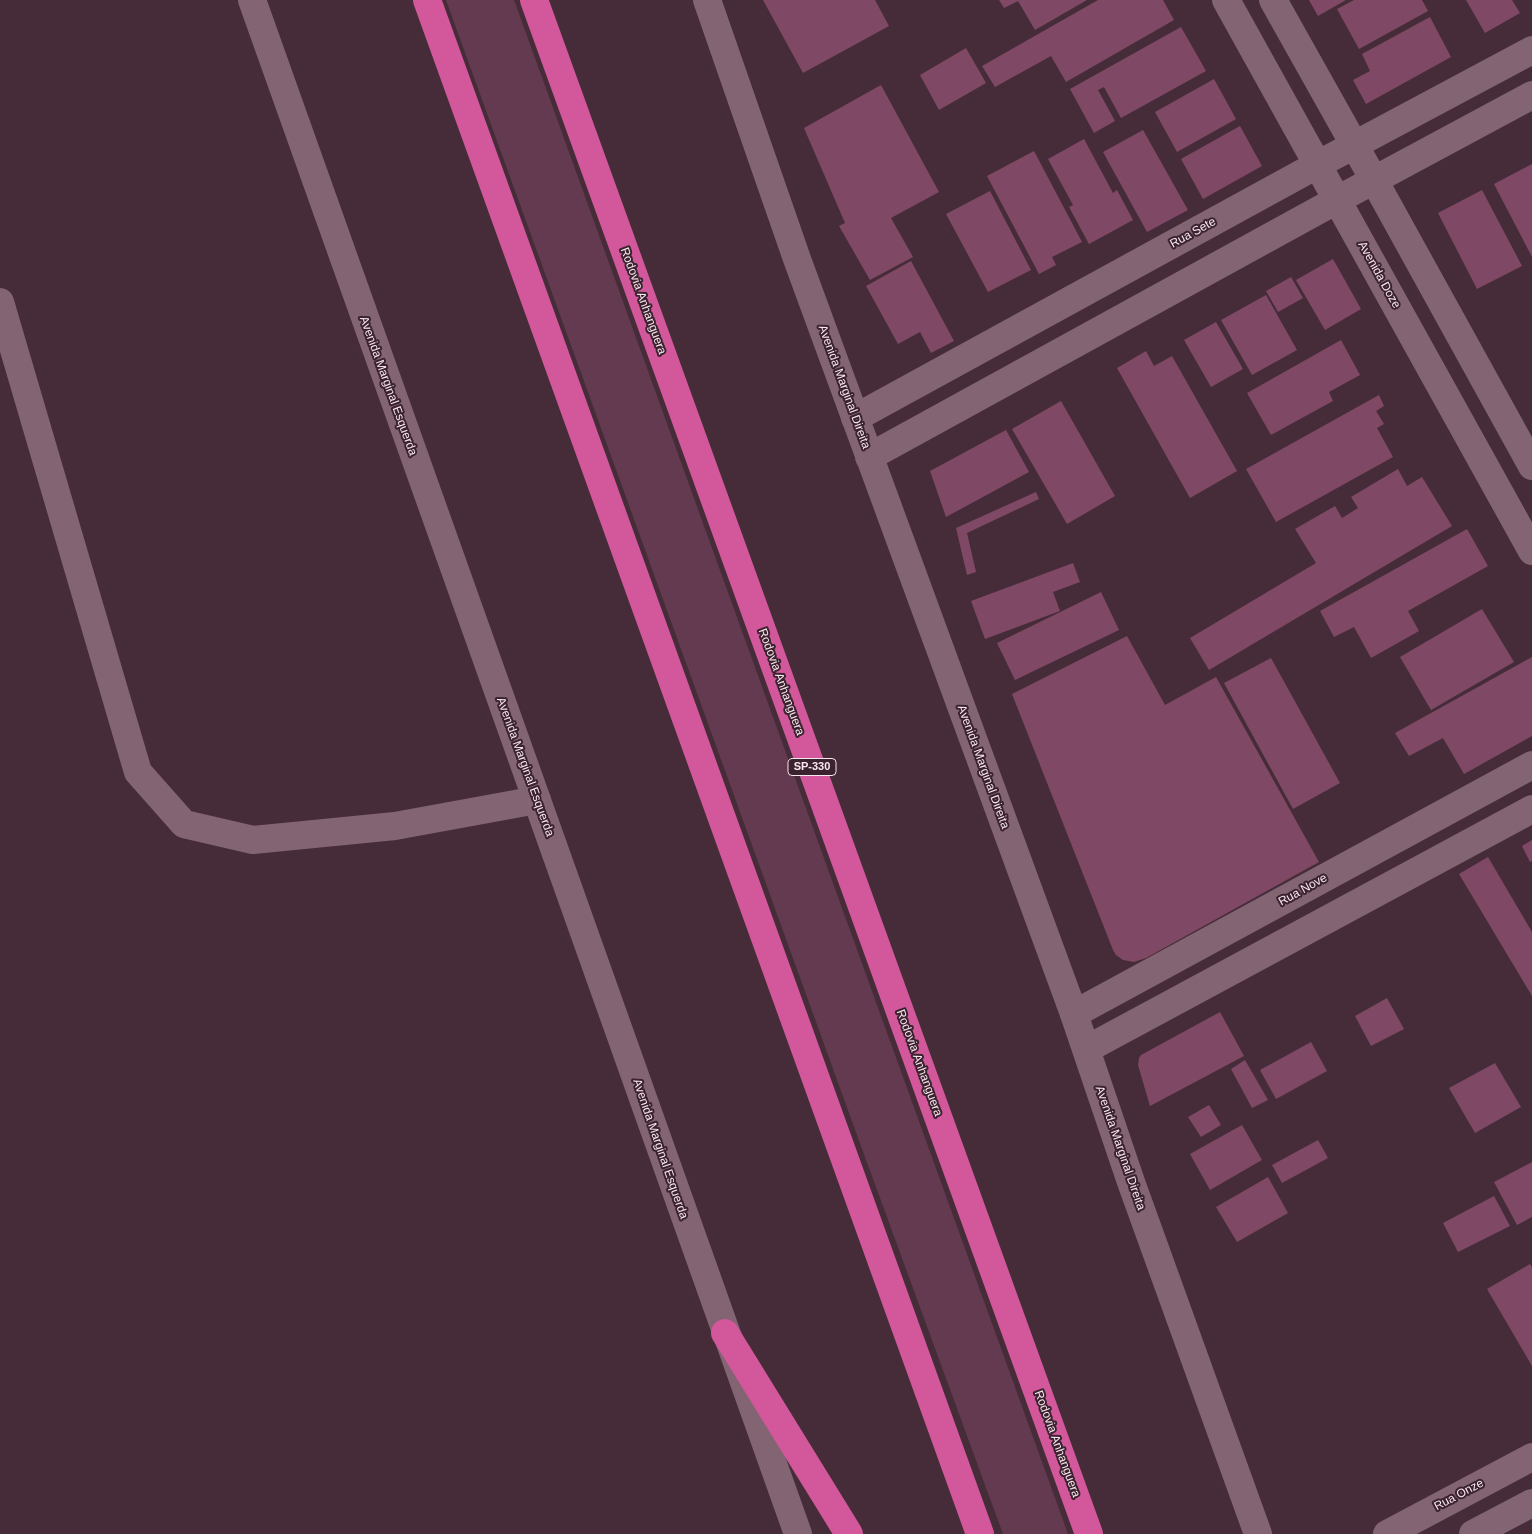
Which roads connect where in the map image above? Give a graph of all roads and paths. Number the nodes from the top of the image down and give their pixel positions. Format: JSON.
{"nodes":[{"id":1,"x":252,"y":0,"type":"edge"},
{"id":2,"x":427,"y":0,"type":"edge"},
{"id":3,"x":534,"y":0,"type":"edge"},
{"id":4,"x":707,"y":0,"type":"edge"},
{"id":5,"x":1226,"y":0,"type":"edge"},
{"id":6,"x":1273,"y":0,"type":"edge"},
{"id":7,"x":1532,"y":50,"type":"edge"},
{"id":8,"x":1532,"y":94,"type":"edge"},
{"id":9,"x":1355,"y":145,"type":"junction"},
{"id":10,"x":1317,"y":165,"type":"junction"},
{"id":11,"x":1374,"y":180,"type":"junction"},
{"id":12,"x":1337,"y":200,"type":"junction"},
{"id":13,"x":0,"y":302,"type":"edge"},
{"id":14,"x":1049,"y":312,"type":"junction"},
{"id":15,"x":1066,"y":350,"type":"junction"},
{"id":16,"x":855,"y":418,"type":"junction"},
{"id":17,"x":870,"y":457,"type":"junction"},
{"id":18,"x":1532,"y":466,"type":"edge"},
{"id":19,"x":1532,"y":551,"type":"edge"},
{"id":20,"x":1532,"y":765,"type":"edge"},
{"id":21,"x":537,"y":800,"type":"junction"},
{"id":22,"x":1532,"y":809,"type":"edge"},
{"id":23,"x":1074,"y":1014,"type":"junction"},
{"id":24,"x":1087,"y":1049,"type":"junction"},
{"id":25,"x":725,"y":1333,"type":"junction"},
{"id":26,"x":1532,"y":1457,"type":"edge"},
{"id":27,"x":1532,"y":1502,"type":"edge"},
{"id":28,"x":798,"y":1534,"type":"edge"},
{"id":29,"x":849,"y":1534,"type":"edge"},
{"id":30,"x":980,"y":1534,"type":"edge"},
{"id":31,"x":1089,"y":1534,"type":"edge"},
{"id":32,"x":1258,"y":1534,"type":"edge"},
{"id":33,"x":1387,"y":1534,"type":"edge"},
{"id":34,"x":1473,"y":1534,"type":"edge"}],
"edges":[{"from":1,"to":21,"type":"street","name":"Avenida Marginal Esquerda"},
{"from":2,"to":30,"type":"highway"},
{"from":3,"to":31,"type":"highway","name":"Rodovia Anhanguera","number":"SP-330"},
{"from":4,"to":16,"type":"street","name":"Avenida Marginal Direita"},
{"from":5,"to":10,"type":"street","name":"Avenida Doze"},
{"from":6,"to":9,"type":"street"},
{"from":7,"to":9,"type":"street","name":"Rua Sete"},
{"from":8,"to":11,"type":"street"},
{"from":9,"to":10,"type":"street","name":"Rua Sete"},
{"from":9,"to":11,"type":"street"},
{"from":10,"to":12,"type":"street","name":"Avenida Doze"},
{"from":10,"to":14,"type":"street","name":"Rua Sete"},
{"from":11,"to":12,"type":"street"},
{"from":11,"to":18,"type":"street"},
{"from":12,"to":15,"type":"street"},
{"from":12,"to":19,"type":"street","name":"Avenida Doze"},
{"from":13,"to":21,"type":"street"},
{"from":14,"to":15,"type":"street"},
{"from":14,"to":16,"type":"street","name":"Rua Sete"},
{"from":15,"to":17,"type":"street"},
{"from":16,"to":17,"type":"street","name":"Avenida Marginal Direita"},
{"from":17,"to":23,"type":"street","name":"Avenida Marginal Direita"},
{"from":20,"to":23,"type":"street","name":"Rua Nove"},
{"from":21,"to":25,"type":"street","name":"Avenida Marginal Esquerda"},
{"from":22,"to":24,"type":"street"},
{"from":23,"to":24,"type":"street","name":"Avenida Marginal Direita"},
{"from":24,"to":32,"type":"street","name":"Avenida Marginal Direita"},
{"from":25,"to":28,"type":"street","name":"Avenida Marginal Esquerda"},
{"from":25,"to":29,"type":"highway"},
{"from":26,"to":33,"type":"street","name":"Rua Onze"},
{"from":27,"to":34,"type":"street"}]}
